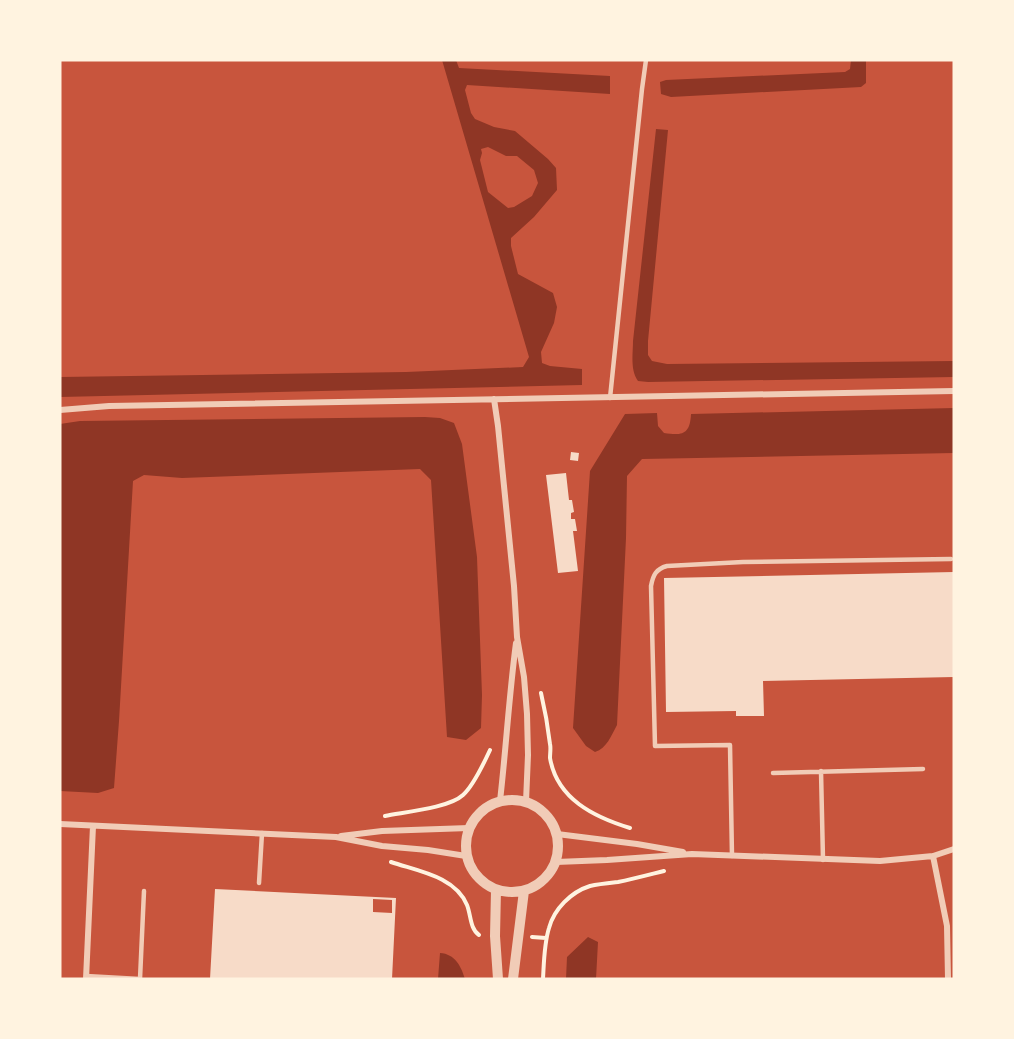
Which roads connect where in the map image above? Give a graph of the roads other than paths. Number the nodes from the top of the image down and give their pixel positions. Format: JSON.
{"nodes":[{"id":1,"x":646,"y":60,"type":"edge"},
{"id":2,"x":954,"y":391,"type":"edge"},
{"id":3,"x":610,"y":398,"type":"junction"},
{"id":4,"x":494,"y":399,"type":"junction"},
{"id":5,"x":60,"y":411,"type":"edge"},
{"id":6,"x":951,"y":559,"type":"dead end"},
{"id":7,"x":517,"y":637,"type":"junction"},
{"id":8,"x":923,"y":769,"type":"dead end"},
{"id":9,"x":821,"y":771,"type":"junction"},
{"id":10,"x":773,"y":772,"type":"dead end"},
{"id":11,"x":500,"y":801,"type":"junction"},
{"id":12,"x":526,"y":802,"type":"junction"},
{"id":13,"x":60,"y":824,"type":"edge"},
{"id":14,"x":93,"y":826,"type":"junction"},
{"id":15,"x":469,"y":828,"type":"junction"},
{"id":16,"x":262,"y":833,"type":"junction"},
{"id":17,"x":557,"y":834,"type":"junction"},
{"id":18,"x":336,"y":837,"type":"junction"},
{"id":19,"x":954,"y":849,"type":"edge"},
{"id":20,"x":692,"y":854,"type":"junction"},
{"id":21,"x":466,"y":856,"type":"junction"},
{"id":22,"x":732,"y":856,"type":"junction"},
{"id":23,"x":933,"y":856,"type":"junction"},
{"id":24,"x":823,"y":860,"type":"junction"},
{"id":25,"x":556,"y":862,"type":"junction"},
{"id":26,"x":259,"y":883,"type":"dead end"},
{"id":27,"x":496,"y":890,"type":"junction"},
{"id":28,"x":144,"y":891,"type":"dead end"},
{"id":29,"x":524,"y":891,"type":"junction"},
{"id":30,"x":951,"y":926,"type":"edge"},
{"id":31,"x":954,"y":932,"type":"edge"},
{"id":32,"x":86,"y":977,"type":"edge"},
{"id":33,"x":498,"y":979,"type":"edge"},
{"id":34,"x":513,"y":979,"type":"edge"},
{"id":35,"x":948,"y":979,"type":"edge"}],
"edges":[{"from":1,"to":3,"type":"lane"},
{"from":2,"to":3,"type":"street"},
{"from":3,"to":4,"type":"street"},
{"from":4,"to":5,"type":"street"},
{"from":4,"to":7,"type":"street"},
{"from":6,"to":22,"type":"lane"},
{"from":7,"to":11,"type":"street"},
{"from":7,"to":12,"type":"street"},
{"from":8,"to":9,"type":"lane"},
{"from":9,"to":10,"type":"lane"},
{"from":9,"to":24,"type":"lane"},
{"from":11,"to":12,"type":"street"},
{"from":11,"to":15,"type":"street"},
{"from":12,"to":17,"type":"street"},
{"from":13,"to":14,"type":"street"},
{"from":14,"to":16,"type":"street"},
{"from":14,"to":32,"type":"street"},
{"from":15,"to":18,"type":"street"},
{"from":15,"to":21,"type":"street"},
{"from":16,"to":18,"type":"street"},
{"from":16,"to":26,"type":"lane"},
{"from":17,"to":20,"type":"street"},
{"from":17,"to":25,"type":"street"},
{"from":18,"to":21,"type":"street"},
{"from":19,"to":23,"type":"street"},
{"from":20,"to":22,"type":"street"},
{"from":20,"to":25,"type":"street"},
{"from":21,"to":27,"type":"street"},
{"from":22,"to":24,"type":"street"},
{"from":23,"to":24,"type":"street"},
{"from":23,"to":30,"type":"street"},
{"from":25,"to":29,"type":"street"},
{"from":27,"to":29,"type":"street"},
{"from":27,"to":33,"type":"street"},
{"from":28,"to":32,"type":"lane"},
{"from":29,"to":34,"type":"street"},
{"from":30,"to":31,"type":"lane"},
{"from":30,"to":35,"type":"street"}]}
